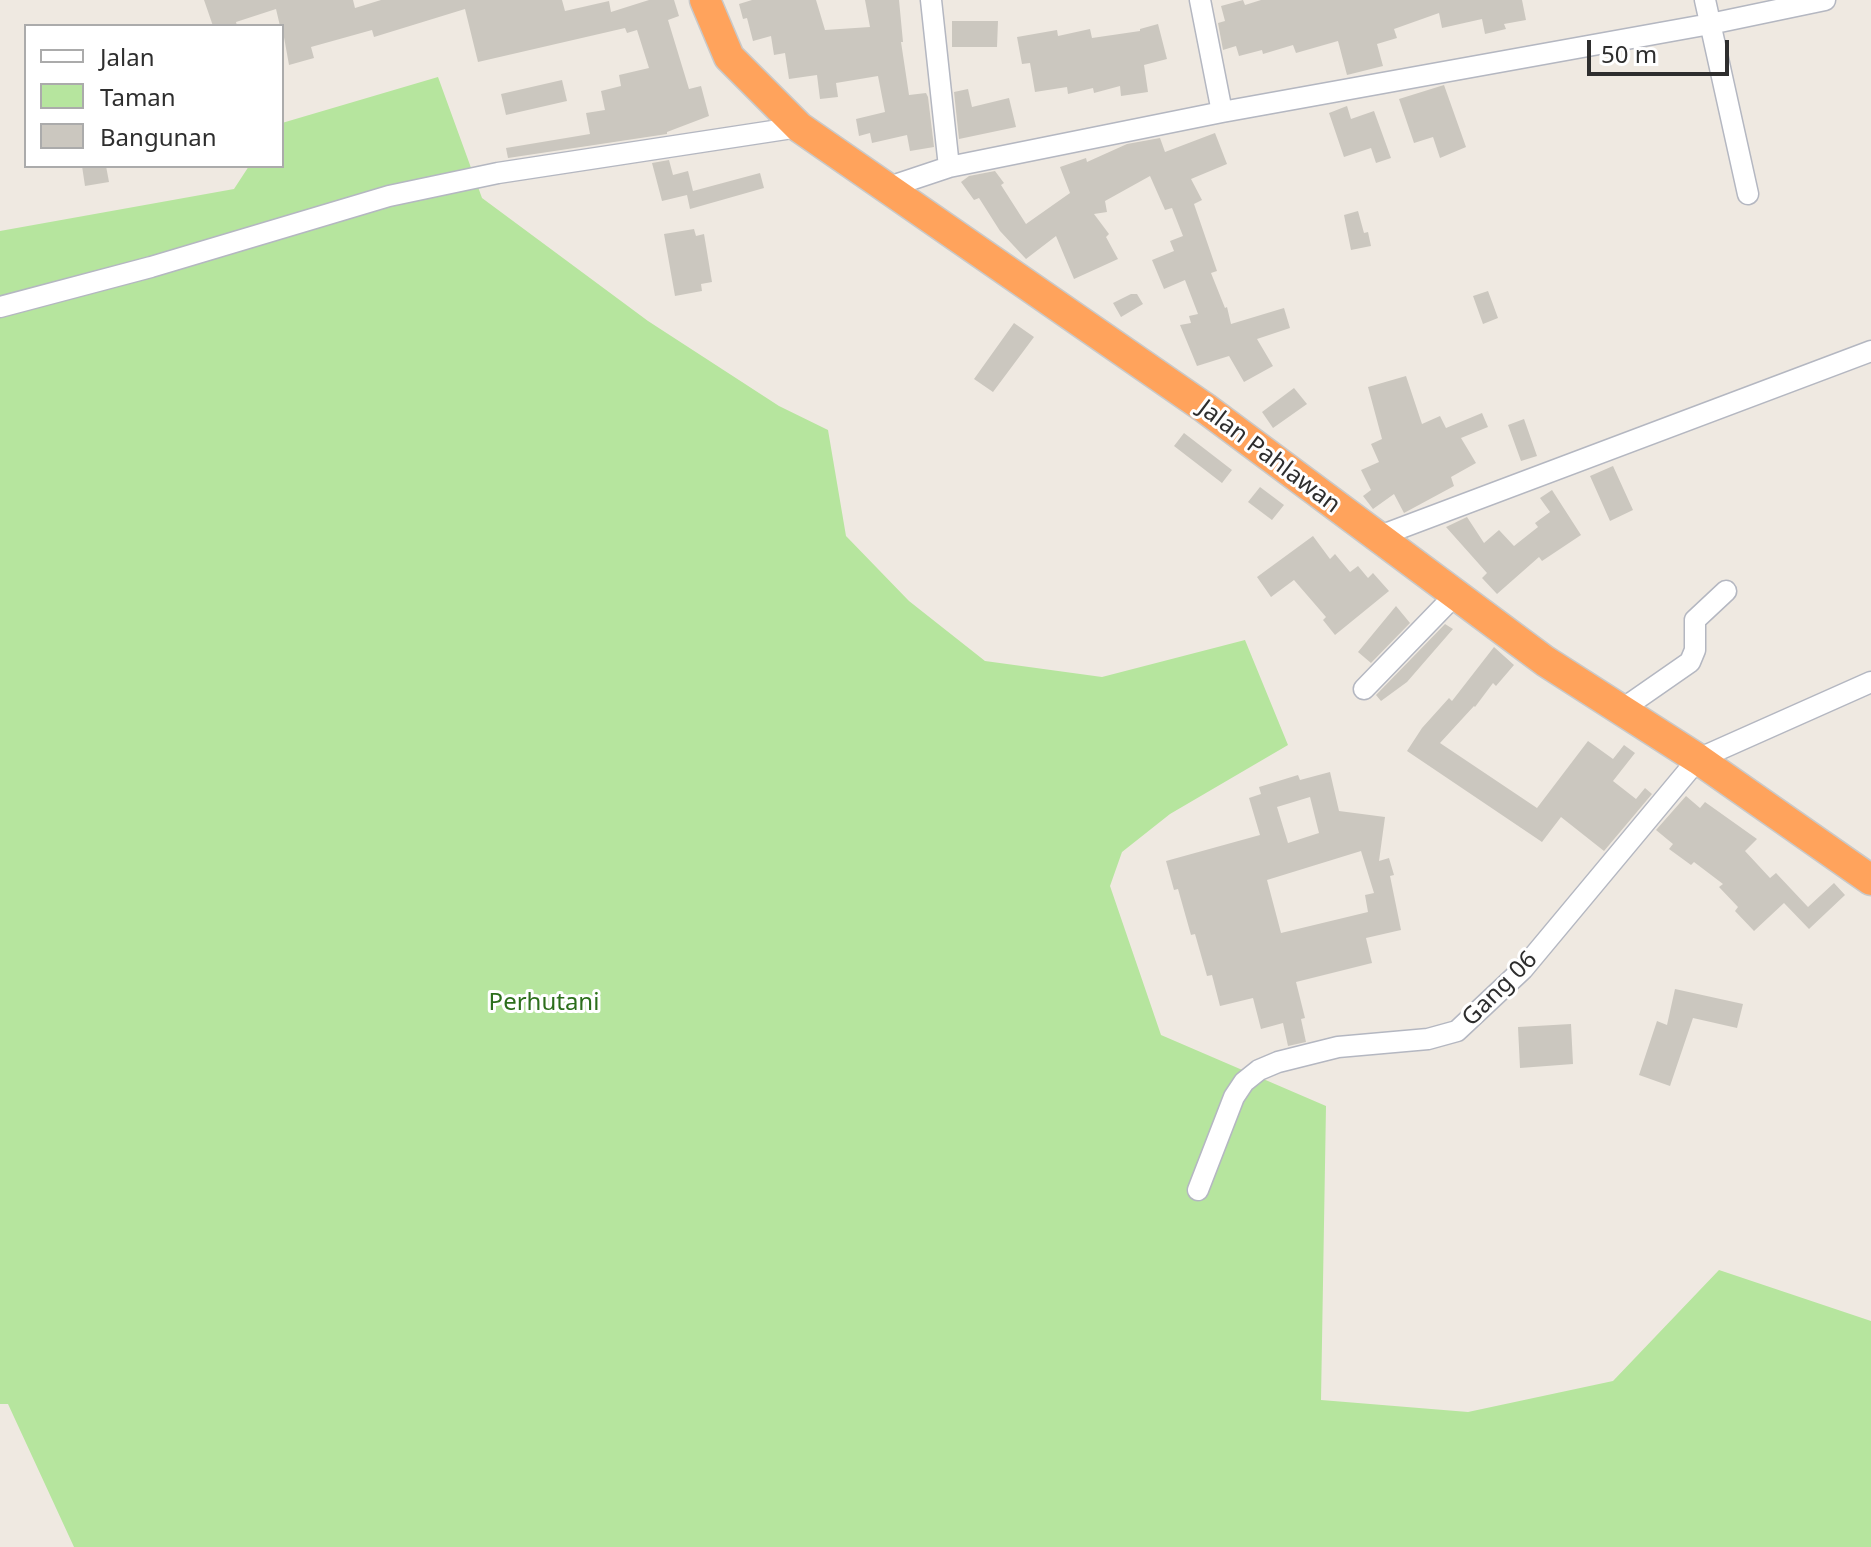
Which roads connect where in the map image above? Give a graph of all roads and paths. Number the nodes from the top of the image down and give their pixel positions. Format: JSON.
{"nodes":[{"id":1,"x":705,"y":0,"type":"edge"},
{"id":2,"x":931,"y":0,"type":"edge"},
{"id":3,"x":1200,"y":0,"type":"edge"},
{"id":4,"x":1705,"y":0,"type":"edge"},
{"id":5,"x":1825,"y":0,"type":"edge"},
{"id":6,"x":1710,"y":24,"type":"junction"},
{"id":7,"x":1222,"y":112,"type":"junction"},
{"id":8,"x":799,"y":127,"type":"junction"},
{"id":9,"x":949,"y":167,"type":"junction"},
{"id":10,"x":886,"y":188,"type":"junction"},
{"id":11,"x":1748,"y":194,"type":"dead end"},
{"id":12,"x":0,"y":307,"type":"edge"},
{"id":13,"x":1871,"y":351,"type":"edge"},
{"id":14,"x":1377,"y":537,"type":"junction"},
{"id":15,"x":1726,"y":591,"type":"dead end"},
{"id":16,"x":1455,"y":595,"type":"junction"},
{"id":17,"x":1871,"y":682,"type":"edge"},
{"id":18,"x":1364,"y":689,"type":"dead end"},
{"id":19,"x":1621,"y":710,"type":"junction"},
{"id":20,"x":1698,"y":759,"type":"junction"},
{"id":21,"x":1871,"y":880,"type":"edge"},
{"id":22,"x":1198,"y":1190,"type":"dead end"}],
"edges":[{"from":1,"to":8,"type":"highway","name":"Jalan Pahlawan"},
{"from":2,"to":9,"type":"street"},
{"from":3,"to":7,"type":"street"},
{"from":4,"to":6,"type":"street"},
{"from":5,"to":6,"type":"street"},
{"from":6,"to":7,"type":"street"},
{"from":6,"to":11,"type":"street"},
{"from":7,"to":9,"type":"street"},
{"from":8,"to":10,"type":"highway","name":"Jalan Pahlawan"},
{"from":8,"to":12,"type":"street"},
{"from":9,"to":10,"type":"street"},
{"from":10,"to":14,"type":"highway","name":"Jalan Pahlawan"},
{"from":13,"to":14,"type":"street"},
{"from":14,"to":16,"type":"highway","name":"Jalan Pahlawan"},
{"from":15,"to":19,"type":"street"},
{"from":16,"to":18,"type":"street"},
{"from":16,"to":19,"type":"highway","name":"Jalan Pahlawan"},
{"from":17,"to":20,"type":"street"},
{"from":19,"to":20,"type":"highway","name":"Jalan Pahlawan"},
{"from":20,"to":21,"type":"highway","name":"Jalan Pahlawan"},
{"from":20,"to":22,"type":"street","name":"Gang 06"}]}
